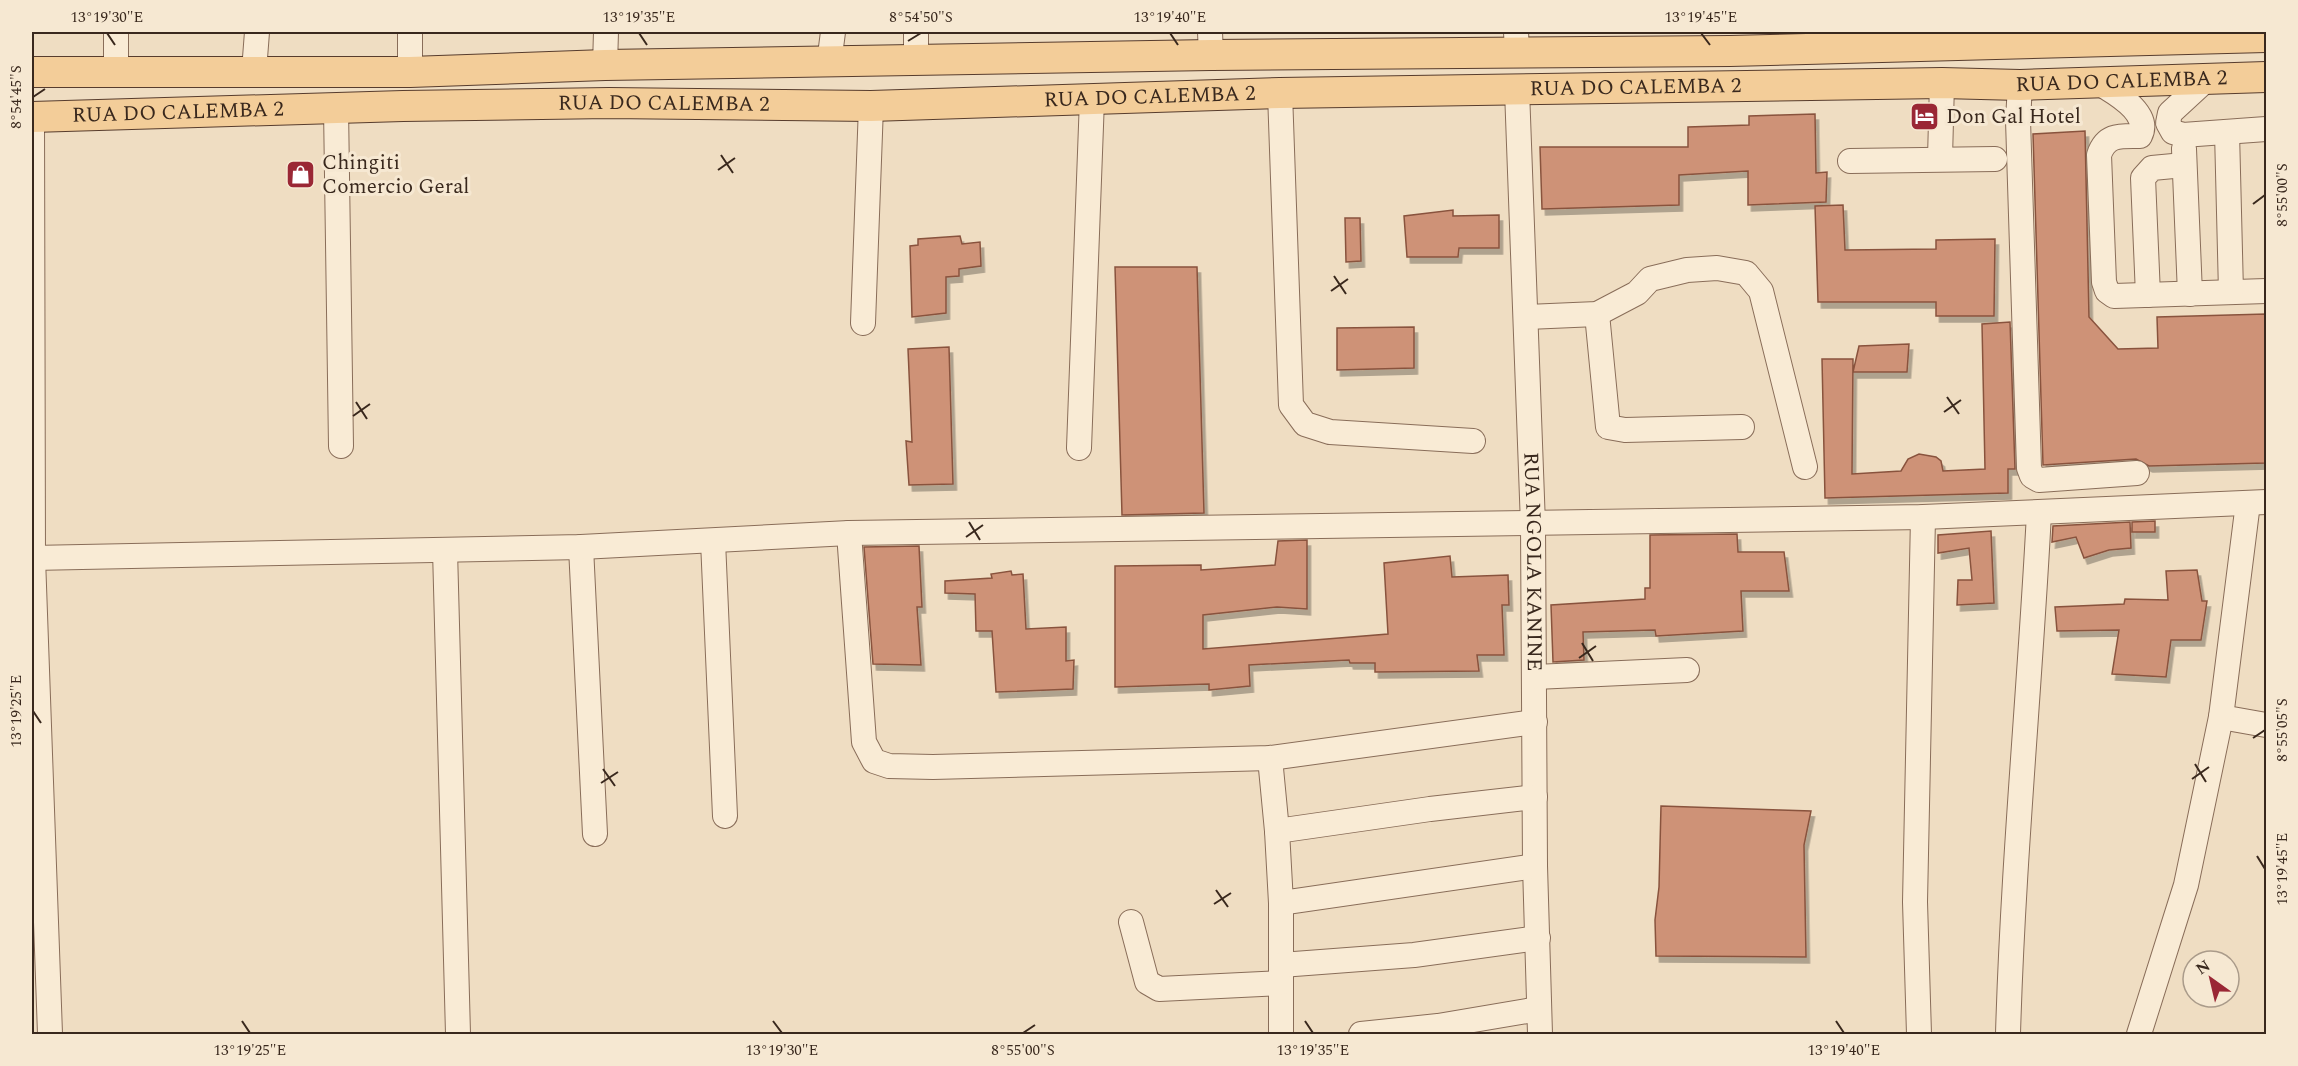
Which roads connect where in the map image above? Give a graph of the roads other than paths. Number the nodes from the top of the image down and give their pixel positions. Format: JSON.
{"nodes":[{"id":1,"x":116,"y":32,"type":"edge"},
{"id":2,"x":257,"y":32,"type":"edge"},
{"id":3,"x":410,"y":32,"type":"edge"},
{"id":4,"x":606,"y":32,"type":"edge"},
{"id":5,"x":833,"y":32,"type":"edge"},
{"id":6,"x":916,"y":32,"type":"edge"},
{"id":7,"x":1942,"y":32,"type":"edge"},
{"id":8,"x":2182,"y":35,"type":"edge"},
{"id":9,"x":2266,"y":37,"type":"edge"},
{"id":10,"x":1516,"y":41,"type":"edge"},
{"id":11,"x":1600,"y":41,"type":"edge"},
{"id":12,"x":1667,"y":41,"type":"edge"},
{"id":13,"x":1737,"y":41,"type":"edge"},
{"id":14,"x":1899,"y":42,"type":"edge"},
{"id":15,"x":1211,"y":43,"type":"edge"},
{"id":16,"x":916,"y":62,"type":"junction"},
{"id":17,"x":829,"y":63,"type":"junction"},
{"id":18,"x":605,"y":65,"type":"junction"},
{"id":19,"x":116,"y":71,"type":"junction"},
{"id":20,"x":254,"y":71,"type":"junction"},
{"id":21,"x":32,"y":72,"type":"edge"},
{"id":22,"x":410,"y":72,"type":"junction"},
{"id":23,"x":2266,"y":77,"type":"edge"},
{"id":24,"x":2208,"y":78,"type":"junction"},
{"id":25,"x":2095,"y":81,"type":"junction"},
{"id":26,"x":1942,"y":83,"type":"junction"},
{"id":27,"x":2020,"y":85,"type":"junction"},
{"id":28,"x":1517,"y":90,"type":"junction"},
{"id":29,"x":1280,"y":93,"type":"junction"},
{"id":30,"x":1092,"y":99,"type":"junction"},
{"id":31,"x":871,"y":106,"type":"junction"},
{"id":32,"x":336,"y":108,"type":"junction"},
{"id":33,"x":32,"y":117,"type":"edge"},
{"id":34,"x":2266,"y":129,"type":"edge"},
{"id":35,"x":2227,"y":132,"type":"junction"},
{"id":36,"x":2183,"y":135,"type":"junction"},
{"id":37,"x":1940,"y":158,"type":"junction"},
{"id":38,"x":1995,"y":159,"type":"dead end"},
{"id":39,"x":1850,"y":161,"type":"dead end"},
{"id":40,"x":2184,"y":165,"type":"junction"},
{"id":41,"x":2266,"y":291,"type":"edge"},
{"id":42,"x":2231,"y":292,"type":"junction"},
{"id":43,"x":2190,"y":294,"type":"junction"},
{"id":44,"x":2148,"y":295,"type":"junction"},
{"id":45,"x":1597,"y":314,"type":"junction"},
{"id":46,"x":1527,"y":317,"type":"junction"},
{"id":47,"x":863,"y":323,"type":"dead end"},
{"id":48,"x":1742,"y":428,"type":"dead end"},
{"id":49,"x":1473,"y":441,"type":"dead end"},
{"id":50,"x":340,"y":446,"type":"dead end"},
{"id":51,"x":1079,"y":448,"type":"dead end"},
{"id":52,"x":1805,"y":466,"type":"dead end"},
{"id":53,"x":2137,"y":473,"type":"dead end"},
{"id":54,"x":2257,"y":503,"type":"edge"},
{"id":55,"x":2039,"y":513,"type":"junction"},
{"id":56,"x":1923,"y":518,"type":"junction"},
{"id":57,"x":1533,"y":525,"type":"junction"},
{"id":58,"x":849,"y":532,"type":"junction"},
{"id":59,"x":713,"y":541,"type":"junction"},
{"id":60,"x":581,"y":547,"type":"junction"},
{"id":61,"x":445,"y":550,"type":"junction"},
{"id":62,"x":32,"y":558,"type":"edge"},
{"id":63,"x":1687,"y":670,"type":"dead end"},
{"id":64,"x":1535,"y":678,"type":"junction"},
{"id":65,"x":2221,"y":717,"type":"junction"},
{"id":66,"x":1535,"y":722,"type":"junction"},
{"id":67,"x":2266,"y":725,"type":"edge"},
{"id":68,"x":1270,"y":758,"type":"junction"},
{"id":69,"x":1535,"y":797,"type":"junction"},
{"id":70,"x":725,"y":816,"type":"dead end"},
{"id":71,"x":1277,"y":831,"type":"junction"},
{"id":72,"x":595,"y":834,"type":"dead end"},
{"id":73,"x":37,"y":854,"type":"edge"},
{"id":74,"x":1536,"y":866,"type":"junction"},
{"id":75,"x":1281,"y":903,"type":"junction"},
{"id":76,"x":1131,"y":922,"type":"dead end"},
{"id":77,"x":1538,"y":938,"type":"junction"},
{"id":78,"x":1280,"y":974,"type":"junction"},
{"id":79,"x":1539,"y":1009,"type":"junction"},
{"id":80,"x":50,"y":1035,"type":"edge"},
{"id":81,"x":458,"y":1035,"type":"edge"},
{"id":82,"x":1281,"y":1035,"type":"edge"},
{"id":83,"x":1361,"y":1035,"type":"edge"},
{"id":84,"x":1540,"y":1035,"type":"edge"},
{"id":85,"x":1919,"y":1035,"type":"edge"},
{"id":86,"x":2008,"y":1035,"type":"edge"},
{"id":87,"x":2139,"y":1035,"type":"edge"}],
"edges":[{"from":1,"to":19,"type":"street"},
{"from":2,"to":20,"type":"street"},
{"from":3,"to":22,"type":"street"},
{"from":4,"to":18,"type":"street"},
{"from":5,"to":17,"type":"street"},
{"from":6,"to":16,"type":"street"},
{"from":7,"to":14,"type":"street"},
{"from":8,"to":9,"type":"main road","name":"RUA DO CALEMBA 2"},
{"from":8,"to":14,"type":"main road","name":"RUA DO CALEMBA 2"},
{"from":10,"to":11,"type":"main road","name":"RUA DO CALEMBA 2"},
{"from":10,"to":15,"type":"main road","name":"RUA DO CALEMBA 2"},
{"from":11,"to":12,"type":"main road","name":"RUA DO CALEMBA 2"},
{"from":12,"to":13,"type":"main road","name":"RUA DO CALEMBA 2"},
{"from":13,"to":14,"type":"main road","name":"RUA DO CALEMBA 2"},
{"from":15,"to":16,"type":"main road","name":"RUA DO CALEMBA 2"},
{"from":16,"to":17,"type":"main road","name":"RUA DO CALEMBA 2"},
{"from":17,"to":18,"type":"main road","name":"RUA DO CALEMBA 2"},
{"from":18,"to":22,"type":"main road","name":"RUA DO CALEMBA 2"},
{"from":19,"to":20,"type":"main road","name":"RUA DO CALEMBA 2"},
{"from":19,"to":21,"type":"main road","name":"RUA DO CALEMBA 2"},
{"from":20,"to":22,"type":"main road","name":"RUA DO CALEMBA 2"},
{"from":23,"to":24,"type":"main road","name":"RUA DO CALEMBA 2"},
{"from":24,"to":25,"type":"main road","name":"RUA DO CALEMBA 2"},
{"from":24,"to":36,"type":"street"},
{"from":25,"to":27,"type":"main road","name":"RUA DO CALEMBA 2"},
{"from":25,"to":44,"type":"street"},
{"from":26,"to":27,"type":"main road","name":"RUA DO CALEMBA 2"},
{"from":26,"to":28,"type":"main road","name":"RUA DO CALEMBA 2"},
{"from":26,"to":37,"type":"street"},
{"from":27,"to":53,"type":"street"},
{"from":28,"to":29,"type":"main road","name":"RUA DO CALEMBA 2"},
{"from":28,"to":46,"type":"street","name":"RUA NGOLA KANINE"},
{"from":29,"to":30,"type":"main road","name":"RUA DO CALEMBA 2"},
{"from":29,"to":49,"type":"street"},
{"from":30,"to":31,"type":"main road","name":"RUA DO CALEMBA 2"},
{"from":30,"to":51,"type":"street"},
{"from":31,"to":32,"type":"main road","name":"RUA DO CALEMBA 2"},
{"from":31,"to":47,"type":"street"},
{"from":32,"to":33,"type":"main road","name":"RUA DO CALEMBA 2"},
{"from":32,"to":50,"type":"street"},
{"from":33,"to":62,"type":"street"},
{"from":34,"to":35,"type":"street"},
{"from":35,"to":36,"type":"street"},
{"from":35,"to":42,"type":"street"},
{"from":36,"to":40,"type":"street"},
{"from":37,"to":38,"type":"street"},
{"from":37,"to":39,"type":"street"},
{"from":40,"to":43,"type":"street"},
{"from":40,"to":44,"type":"street"},
{"from":41,"to":42,"type":"street"},
{"from":42,"to":43,"type":"street"},
{"from":43,"to":44,"type":"street"},
{"from":45,"to":46,"type":"street"},
{"from":45,"to":48,"type":"street"},
{"from":45,"to":52,"type":"street"},
{"from":46,"to":57,"type":"street","name":"RUA NGOLA KANINE"},
{"from":54,"to":55,"type":"street"},
{"from":54,"to":65,"type":"street"},
{"from":55,"to":56,"type":"street"},
{"from":55,"to":86,"type":"street"},
{"from":56,"to":57,"type":"street"},
{"from":56,"to":85,"type":"street"},
{"from":57,"to":58,"type":"street"},
{"from":57,"to":64,"type":"street","name":"RUA NGOLA KANINE"},
{"from":58,"to":59,"type":"street"},
{"from":58,"to":68,"type":"street"},
{"from":59,"to":60,"type":"street"},
{"from":59,"to":70,"type":"street"},
{"from":60,"to":61,"type":"street"},
{"from":60,"to":72,"type":"street"},
{"from":61,"to":62,"type":"street"},
{"from":61,"to":81,"type":"street"},
{"from":62,"to":73,"type":"street"},
{"from":63,"to":64,"type":"street"},
{"from":64,"to":66,"type":"street","name":"RUA NGOLA KANINE"},
{"from":65,"to":67,"type":"street"},
{"from":65,"to":87,"type":"street"},
{"from":66,"to":68,"type":"street"},
{"from":66,"to":69,"type":"street","name":"RUA NGOLA KANINE"},
{"from":68,"to":71,"type":"street"},
{"from":69,"to":71,"type":"street"},
{"from":69,"to":74,"type":"street","name":"RUA NGOLA KANINE"},
{"from":71,"to":75,"type":"street"},
{"from":73,"to":80,"type":"street"},
{"from":74,"to":75,"type":"street"},
{"from":74,"to":77,"type":"street","name":"RUA NGOLA KANINE"},
{"from":75,"to":78,"type":"street"},
{"from":76,"to":78,"type":"street"},
{"from":77,"to":78,"type":"street"},
{"from":77,"to":79,"type":"street","name":"RUA NGOLA KANINE"},
{"from":78,"to":82,"type":"street"},
{"from":79,"to":83,"type":"street"},
{"from":79,"to":84,"type":"street","name":"RUA NGOLA KANINE"}]}
